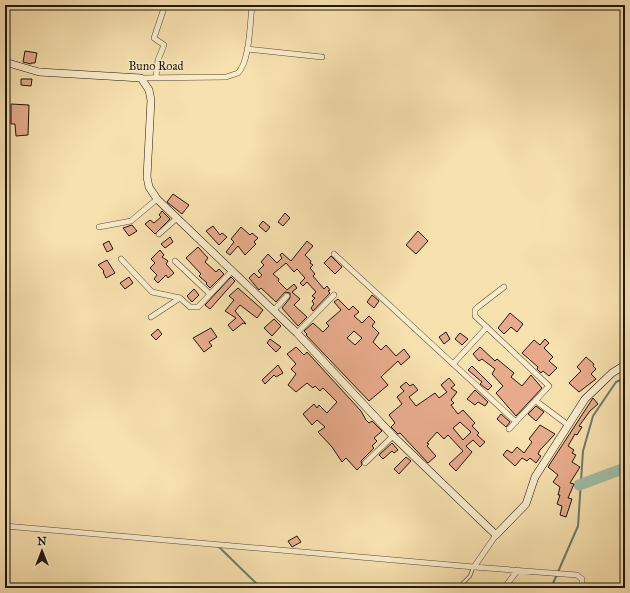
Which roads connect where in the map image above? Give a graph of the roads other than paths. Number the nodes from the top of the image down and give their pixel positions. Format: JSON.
{"nodes":[{"id":1,"x":164,"y":5,"type":"edge"},
{"id":2,"x":252,"y":5,"type":"edge"},
{"id":3,"x":247,"y":49,"type":"junction"},
{"id":4,"x":322,"y":57,"type":"dead end"},
{"id":5,"x":5,"y":62,"type":"edge"},
{"id":6,"x":156,"y":77,"type":"junction"},
{"id":7,"x":141,"y":78,"type":"junction"},
{"id":8,"x":157,"y":199,"type":"junction"},
{"id":9,"x":177,"y":218,"type":"junction"},
{"id":10,"x":99,"y":227,"type":"dead end"},
{"id":11,"x":159,"y":234,"type":"dead end"},
{"id":12,"x":334,"y":254,"type":"dead end"},
{"id":13,"x":121,"y":259,"type":"dead end"},
{"id":14,"x":175,"y":261,"type":"dead end"},
{"id":15,"x":232,"y":271,"type":"junction"},
{"id":16,"x":504,"y":287,"type":"dead end"},
{"id":17,"x":210,"y":294,"type":"junction"},
{"id":18,"x":287,"y":296,"type":"dead end"},
{"id":19,"x":334,"y":296,"type":"dead end"},
{"id":20,"x":180,"y":298,"type":"junction"},
{"id":21,"x":273,"y":311,"type":"junction"},
{"id":22,"x":151,"y":317,"type":"dead end"},
{"id":23,"x":487,"y":327,"type":"junction"},
{"id":24,"x":297,"y":333,"type":"junction"},
{"id":25,"x":453,"y":364,"type":"junction"},
{"id":26,"x":625,"y":365,"type":"edge"},
{"id":27,"x":536,"y":401,"type":"junction"},
{"id":28,"x":516,"y":422,"type":"junction"},
{"id":29,"x":568,"y":425,"type":"junction"},
{"id":30,"x":509,"y":430,"type":"dead end"},
{"id":31,"x":393,"y":436,"type":"junction"},
{"id":32,"x":365,"y":462,"type":"dead end"},
{"id":33,"x":5,"y":526,"type":"edge"},
{"id":34,"x":496,"y":535,"type":"junction"},
{"id":35,"x":474,"y":567,"type":"junction"},
{"id":36,"x":518,"y":570,"type":"junction"},
{"id":37,"x":458,"y":588,"type":"edge"},
{"id":38,"x":504,"y":588,"type":"edge"},
{"id":39,"x":582,"y":588,"type":"edge"}],
"edges":[{"from":1,"to":6,"type":"street"},
{"from":2,"to":3,"type":"street","name":"Buno Road"},
{"from":3,"to":4,"type":"street"},
{"from":3,"to":6,"type":"street","name":"Buno Road"},
{"from":5,"to":7,"type":"street","name":"Buno Road"},
{"from":6,"to":7,"type":"street","name":"Buno Road"},
{"from":7,"to":8,"type":"street"},
{"from":8,"to":9,"type":"street"},
{"from":8,"to":10,"type":"street"},
{"from":9,"to":11,"type":"street"},
{"from":9,"to":15,"type":"street"},
{"from":12,"to":25,"type":"street"},
{"from":13,"to":20,"type":"street"},
{"from":14,"to":17,"type":"street"},
{"from":15,"to":17,"type":"street"},
{"from":15,"to":21,"type":"street"},
{"from":16,"to":23,"type":"street"},
{"from":17,"to":20,"type":"street"},
{"from":18,"to":21,"type":"street"},
{"from":19,"to":24,"type":"street"},
{"from":20,"to":22,"type":"street"},
{"from":21,"to":24,"type":"street"},
{"from":23,"to":25,"type":"street"},
{"from":23,"to":27,"type":"street"},
{"from":24,"to":31,"type":"street"},
{"from":25,"to":28,"type":"street"},
{"from":26,"to":29,"type":"street"},
{"from":27,"to":28,"type":"street"},
{"from":27,"to":29,"type":"street"},
{"from":28,"to":30,"type":"street"},
{"from":29,"to":34,"type":"street"},
{"from":31,"to":32,"type":"street"},
{"from":31,"to":34,"type":"street"},
{"from":33,"to":35,"type":"street"},
{"from":34,"to":35,"type":"street"},
{"from":35,"to":36,"type":"street"},
{"from":35,"to":37,"type":"lane"},
{"from":36,"to":38,"type":"street"},
{"from":36,"to":39,"type":"street"}]}
